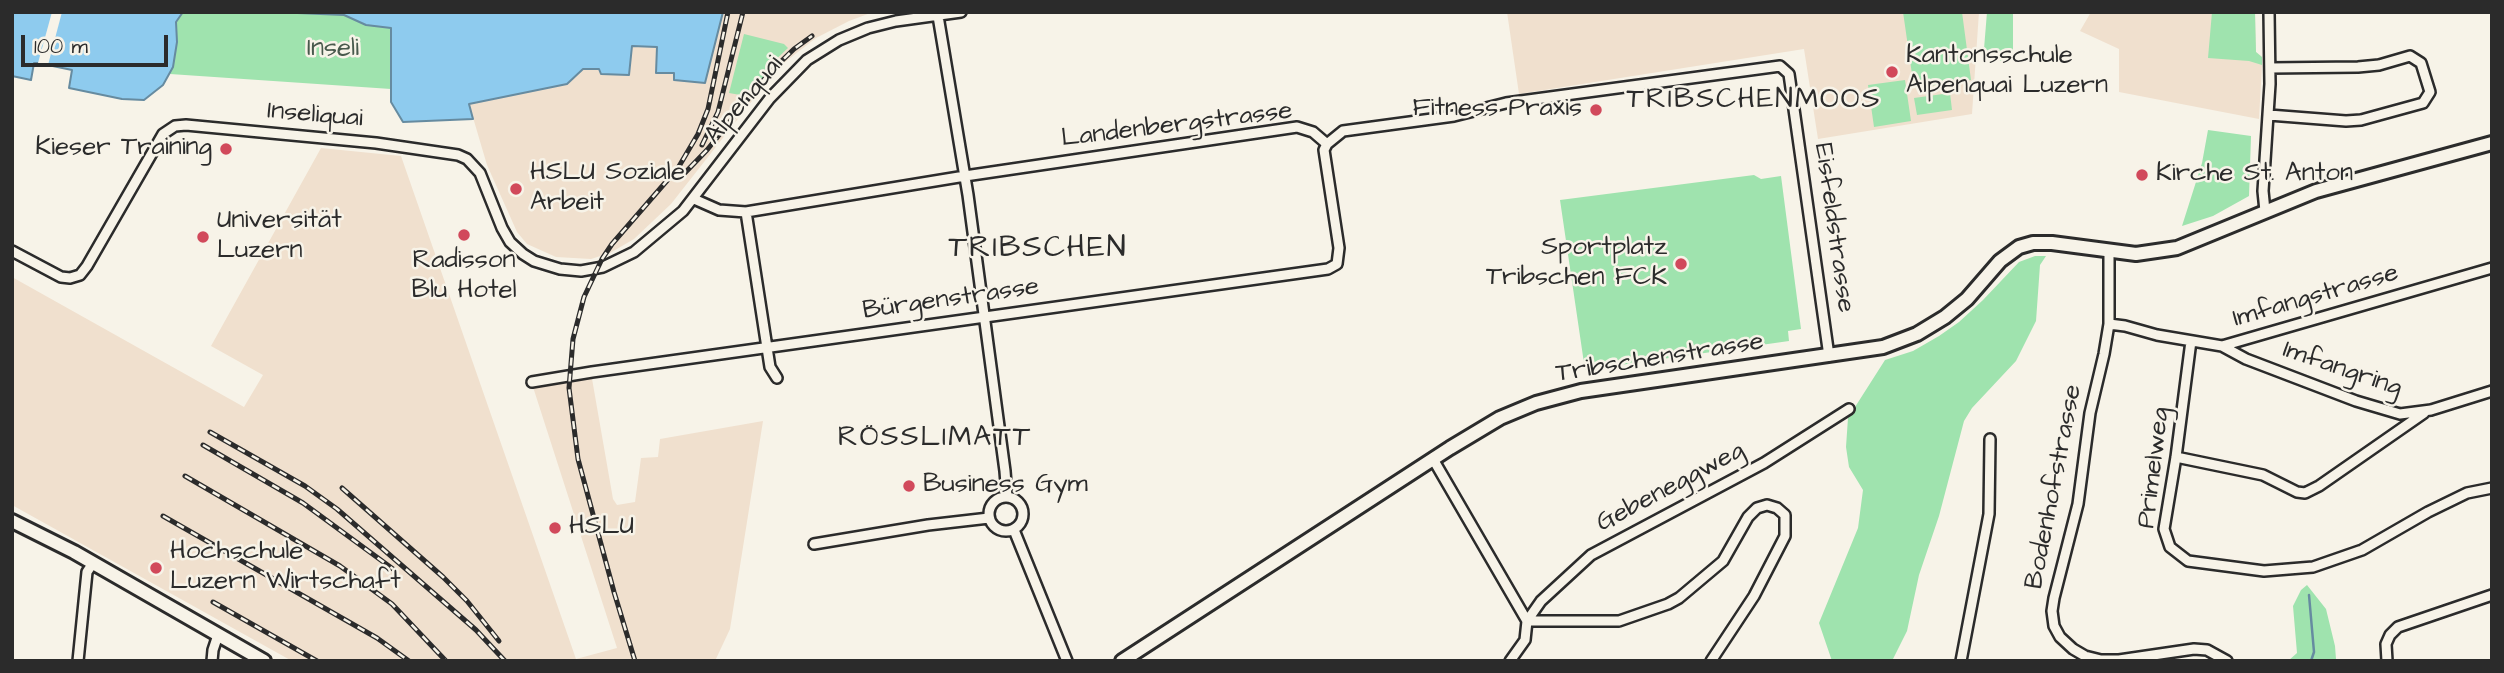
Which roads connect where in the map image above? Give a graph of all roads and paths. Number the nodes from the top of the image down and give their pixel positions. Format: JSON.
{"nodes":[{"id":1,"x":961,"y":12,"type":"edge"},
{"id":2,"x":2269,"y":12,"type":"edge"},
{"id":3,"x":938,"y":16,"type":"junction"},
{"id":4,"x":1783,"y":67,"type":"joint"},
{"id":5,"x":2270,"y":68,"type":"junction"},
{"id":6,"x":2269,"y":115,"type":"junction"},
{"id":7,"x":2492,"y":143,"type":"edge"},
{"id":8,"x":1327,"y":144,"type":"junction"},
{"id":9,"x":450,"y":153,"type":"joint"},
{"id":10,"x":965,"y":176,"type":"junction"},
{"id":11,"x":694,"y":199,"type":"junction"},
{"id":12,"x":2265,"y":211,"type":"junction"},
{"id":13,"x":746,"y":212,"type":"junction"},
{"id":14,"x":12,"y":251,"type":"edge"},
{"id":15,"x":2109,"y":251,"type":"junction"},
{"id":16,"x":2492,"y":268,"type":"edge"},
{"id":17,"x":985,"y":317,"type":"junction"},
{"id":18,"x":2109,"y":324,"type":"junction"},
{"id":19,"x":2191,"y":341,"type":"junction"},
{"id":20,"x":2222,"y":346,"type":"junction"},
{"id":21,"x":768,"y":348,"type":"junction"},
{"id":22,"x":1829,"y":356,"type":"junction"},
{"id":23,"x":777,"y":378,"type":"dead end"},
{"id":24,"x":533,"y":382,"type":"dead end"},
{"id":25,"x":2492,"y":391,"type":"edge"},
{"id":26,"x":1849,"y":409,"type":"dead end"},
{"id":27,"x":2427,"y":411,"type":"junction"},
{"id":28,"x":1990,"y":439,"type":"dead end"},
{"id":29,"x":2176,"y":457,"type":"junction"},
{"id":30,"x":1433,"y":459,"type":"junction"},
{"id":31,"x":2492,"y":488,"type":"edge"},
{"id":32,"x":1006,"y":497,"type":"junction"},
{"id":33,"x":12,"y":514,"type":"edge"},
{"id":34,"x":989,"y":518,"type":"junction"},
{"id":35,"x":12,"y":521,"type":"edge"},
{"id":36,"x":1014,"y":530,"type":"junction"},
{"id":37,"x":53,"y":541,"type":"junction"},
{"id":38,"x":814,"y":544,"type":"dead end"},
{"id":39,"x":93,"y":562,"type":"junction"},
{"id":40,"x":2492,"y":595,"type":"edge"},
{"id":41,"x":1527,"y":621,"type":"junction"},
{"id":42,"x":218,"y":635,"type":"junction"},
{"id":43,"x":78,"y":661,"type":"edge"},
{"id":44,"x":212,"y":661,"type":"edge"},
{"id":45,"x":264,"y":661,"type":"edge"},
{"id":46,"x":1067,"y":661,"type":"edge"},
{"id":47,"x":1122,"y":661,"type":"edge"},
{"id":48,"x":1510,"y":661,"type":"edge"},
{"id":49,"x":1711,"y":661,"type":"edge"},
{"id":50,"x":1961,"y":661,"type":"edge"},
{"id":51,"x":2227,"y":661,"type":"edge"},
{"id":52,"x":2387,"y":661,"type":"edge"}],
"edges":[{"from":1,"to":3,"type":"street","name":"Alpenquai"},
{"from":2,"to":5,"type":"street"},
{"from":3,"to":10,"type":"street"},
{"from":3,"to":11,"type":"street","name":"Alpenquai"},
{"from":4,"to":8,"type":"street","name":"Landenbergstrasse"},
{"from":4,"to":22,"type":"street","name":"Eisfeldstrasse"},
{"from":5,"to":6,"type":"street"},
{"from":5,"to":6,"type":"street"},
{"from":6,"to":12,"type":"street"},
{"from":7,"to":12,"type":"street"},
{"from":8,"to":10,"type":"street","name":"Landenbergstrasse"},
{"from":8,"to":17,"type":"street","name":"Bürgenstrasse"},
{"from":9,"to":11,"type":"street","name":"Alpenquai"},
{"from":9,"to":14,"type":"street","name":"Inseliquai"},
{"from":10,"to":13,"type":"street","name":"Landenbergstrasse"},
{"from":10,"to":17,"type":"street"},
{"from":11,"to":13,"type":"street","name":"Landenbergstrasse"},
{"from":12,"to":15,"type":"street"},
{"from":13,"to":21,"type":"street"},
{"from":15,"to":18,"type":"street","name":"Bodenhofstrasse"},
{"from":15,"to":22,"type":"street","name":"Tribschenstrasse"},
{"from":16,"to":20,"type":"street","name":"Imfangstrasse"},
{"from":17,"to":21,"type":"street","name":"Bürgenstrasse"},
{"from":17,"to":32,"type":"street"},
{"from":18,"to":19,"type":"street","name":"Imfangstrasse"},
{"from":18,"to":51,"type":"street","name":"Bodenhofstrasse"},
{"from":19,"to":20,"type":"street","name":"Imfangstrasse"},
{"from":19,"to":29,"type":"street","name":"Primelweg"},
{"from":20,"to":27,"type":"street","name":"Imfangring"},
{"from":21,"to":23,"type":"street"},
{"from":21,"to":24,"type":"street","name":"Bürgenstrasse"},
{"from":22,"to":30,"type":"street","name":"Tribschenstrasse"},
{"from":25,"to":27,"type":"street","name":"Imfangring"},
{"from":26,"to":41,"type":"street","name":"Gebeneggweg"},
{"from":27,"to":29,"type":"street"},
{"from":28,"to":50,"type":"street"},
{"from":29,"to":31,"type":"street","name":"Primelweg"},
{"from":30,"to":41,"type":"street"},
{"from":30,"to":47,"type":"street","name":"Tribschenstrasse"},
{"from":32,"to":34,"type":"street"},
{"from":32,"to":36,"type":"street"},
{"from":33,"to":37,"type":"street"},
{"from":34,"to":36,"type":"street"},
{"from":34,"to":38,"type":"street"},
{"from":35,"to":37,"type":"street"},
{"from":36,"to":46,"type":"street"},
{"from":37,"to":39,"type":"street"},
{"from":39,"to":42,"type":"street"},
{"from":39,"to":43,"type":"street"},
{"from":40,"to":52,"type":"street"},
{"from":41,"to":48,"type":"street","name":"Gebeneggweg"},
{"from":41,"to":49,"type":"street"},
{"from":42,"to":44,"type":"street"},
{"from":42,"to":45,"type":"street"}]}
